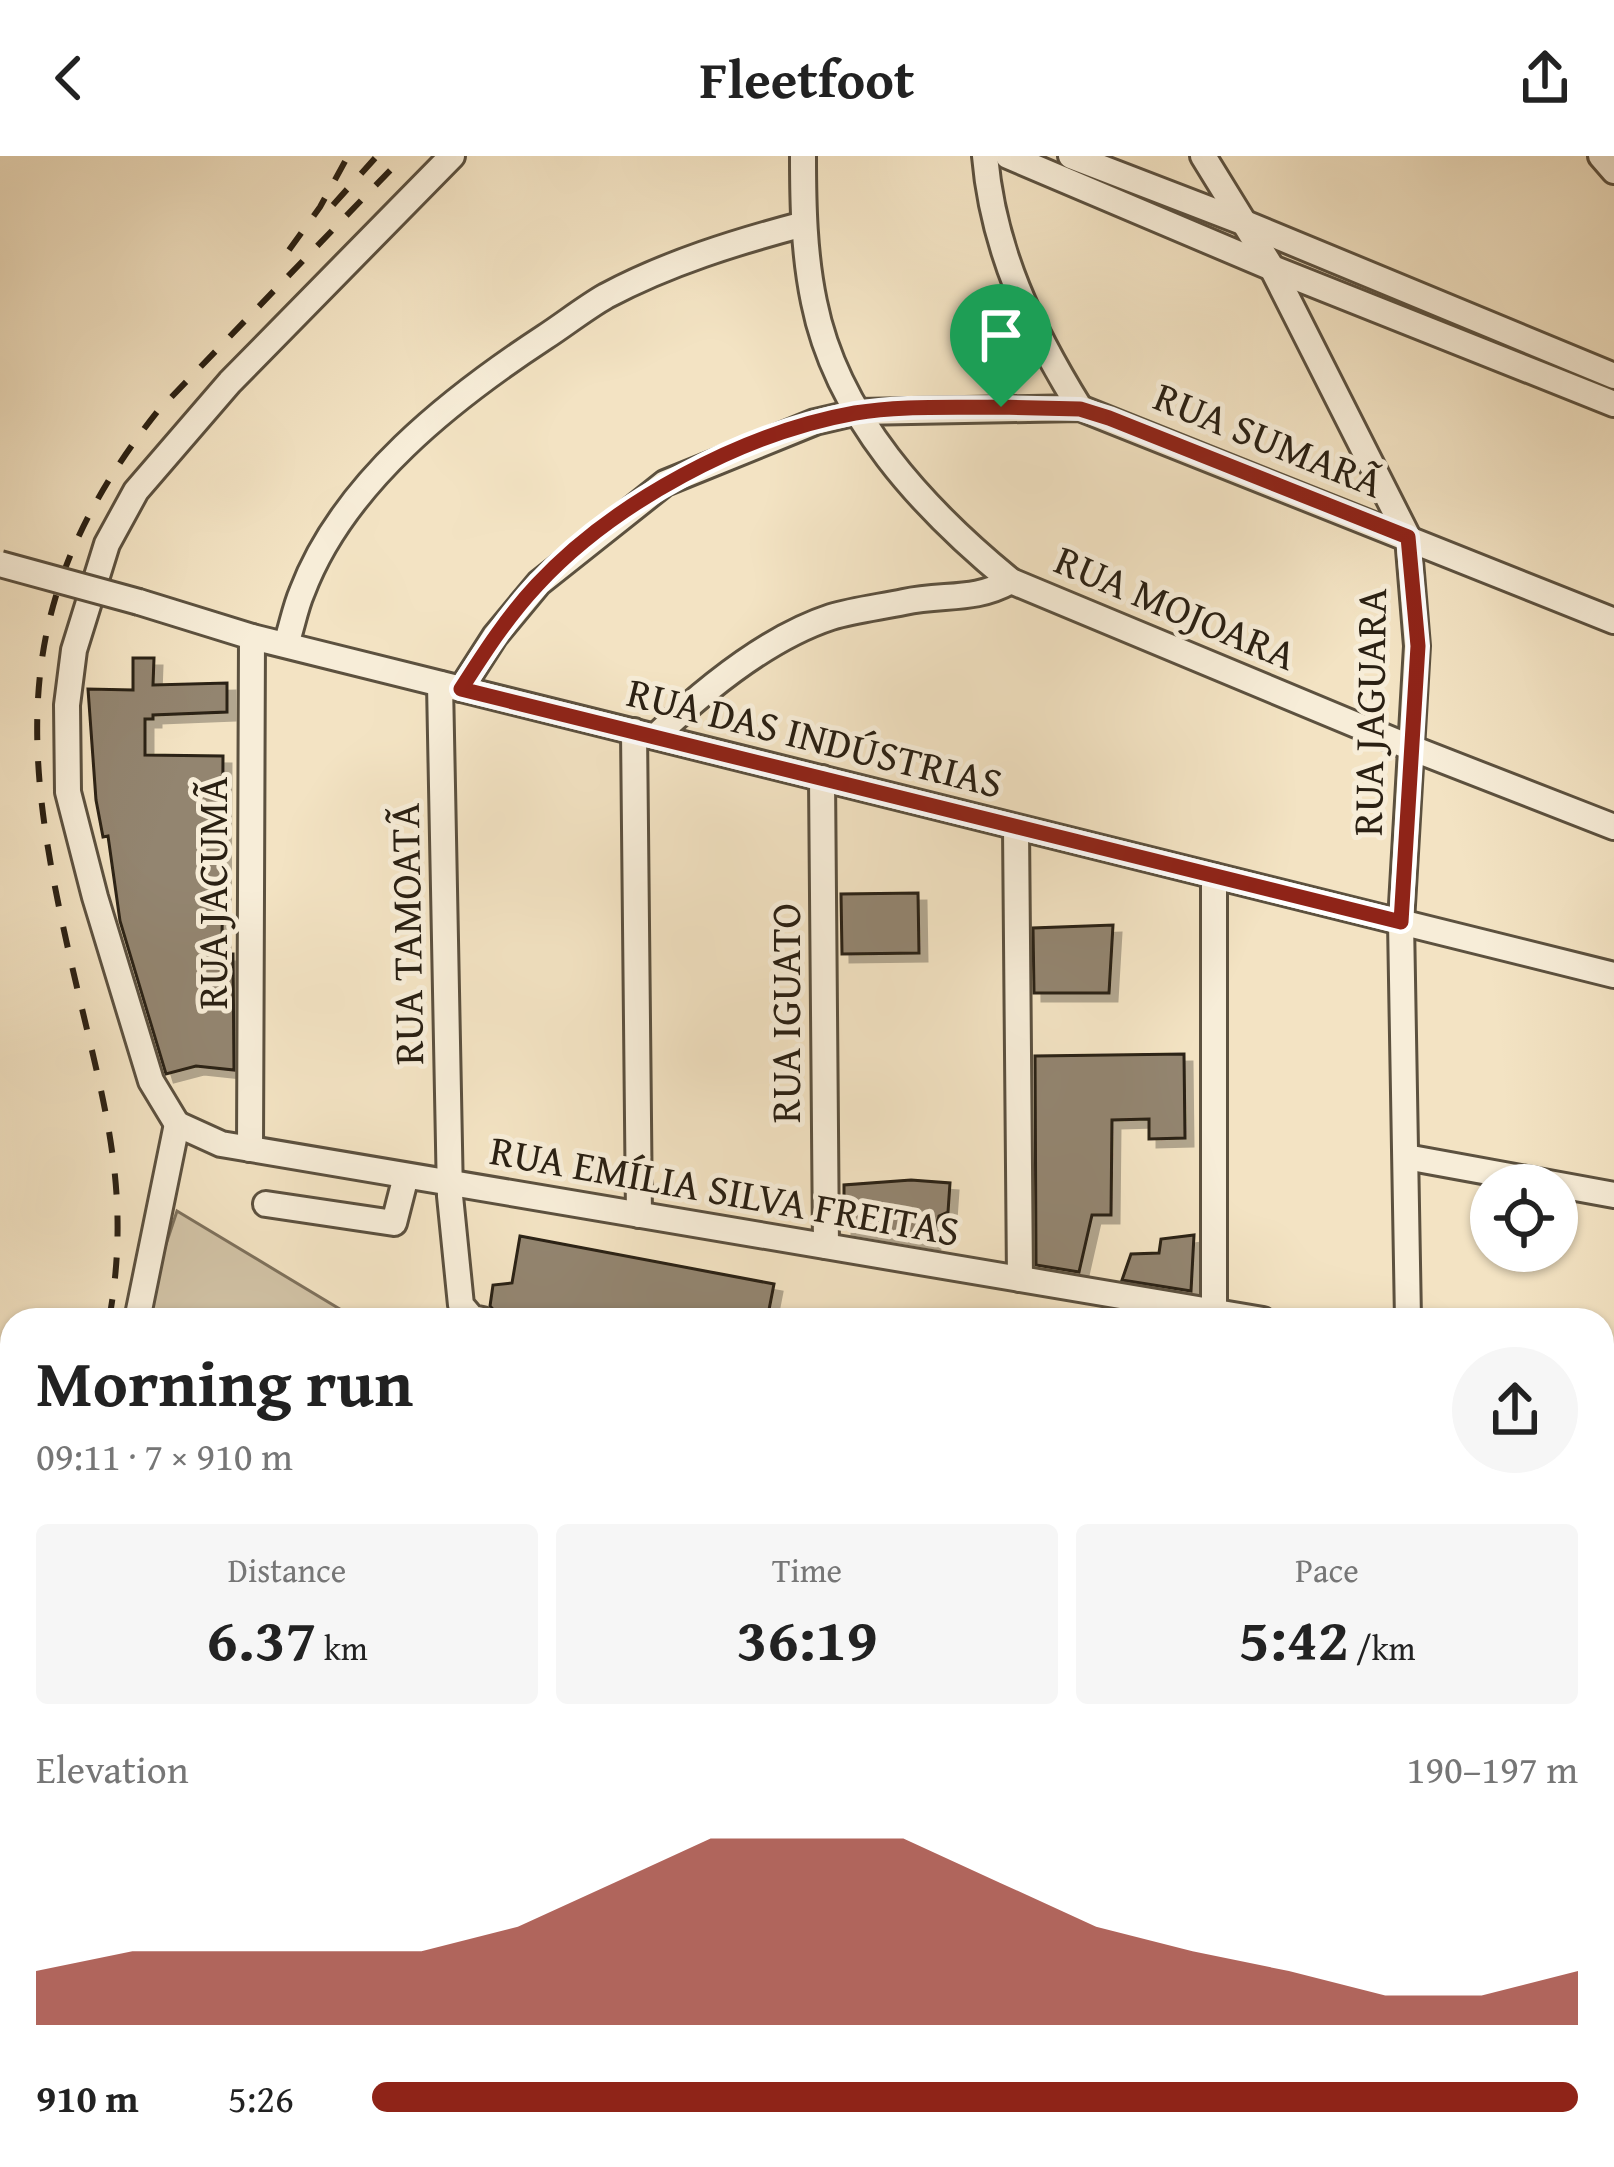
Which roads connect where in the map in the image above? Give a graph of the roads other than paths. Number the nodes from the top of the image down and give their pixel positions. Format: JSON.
{"nodes":[{"id":1,"x":452,"y":156,"type":"edge"},
{"id":2,"x":803,"y":156,"type":"edge"},
{"id":3,"x":985,"y":156,"type":"edge"},
{"id":4,"x":1008,"y":156,"type":"edge"},
{"id":5,"x":1071,"y":156,"type":"edge"},
{"id":6,"x":1203,"y":156,"type":"edge"},
{"id":7,"x":1601,"y":156,"type":"edge"},
{"id":8,"x":1614,"y":171,"type":"edge"},
{"id":9,"x":1245,"y":223,"type":"junction"},
{"id":10,"x":804,"y":224,"type":"junction"},
{"id":11,"x":1272,"y":268,"type":"junction"},
{"id":12,"x":1614,"y":376,"type":"edge"},
{"id":13,"x":1614,"y":404,"type":"edge"},
{"id":14,"x":1080,"y":409,"type":"junction"},
{"id":15,"x":858,"y":412,"type":"junction"},
{"id":16,"x":1408,"y":537,"type":"junction"},
{"id":17,"x":0,"y":565,"type":"edge"},
{"id":18,"x":1011,"y":580,"type":"junction"},
{"id":19,"x":1614,"y":621,"type":"edge"},
{"id":20,"x":251,"y":637,"type":"junction"},
{"id":21,"x":286,"y":644,"type":"junction"},
{"id":22,"x":450,"y":686,"type":"junction"},
{"id":23,"x":645,"y":734,"type":"junction"},
{"id":24,"x":1414,"y":749,"type":"junction"},
{"id":25,"x":823,"y":778,"type":"junction"},
{"id":26,"x":1614,"y":827,"type":"edge"},
{"id":27,"x":1016,"y":828,"type":"junction"},
{"id":28,"x":1214,"y":876,"type":"junction"},
{"id":29,"x":1401,"y":922,"type":"junction"},
{"id":30,"x":1614,"y":975,"type":"edge"},
{"id":31,"x":177,"y":1124,"type":"junction"},
{"id":32,"x":250,"y":1149,"type":"junction"},
{"id":33,"x":1406,"y":1157,"type":"junction"},
{"id":34,"x":406,"y":1176,"type":"junction"},
{"id":35,"x":450,"y":1183,"type":"junction"},
{"id":36,"x":1614,"y":1195,"type":"edge"},
{"id":37,"x":266,"y":1204,"type":"dead end"},
{"id":38,"x":639,"y":1215,"type":"junction"},
{"id":39,"x":826,"y":1246,"type":"junction"},
{"id":40,"x":1020,"y":1279,"type":"junction"},
{"id":41,"x":140,"y":1308,"type":"edge"},
{"id":42,"x":464,"y":1308,"type":"edge"},
{"id":43,"x":1172,"y":1308,"type":"edge"},
{"id":44,"x":1214,"y":1308,"type":"edge"},
{"id":45,"x":1408,"y":1308,"type":"edge"}],
"edges":[{"from":1,"to":31,"type":"street"},
{"from":2,"to":10,"type":"street"},
{"from":3,"to":14,"type":"street"},
{"from":4,"to":11,"type":"street"},
{"from":5,"to":9,"type":"street"},
{"from":6,"to":9,"type":"street","name":"RUA JAGUARA"},
{"from":7,"to":8,"type":"street"},
{"from":9,"to":11,"type":"street","name":"RUA JAGUARA"},
{"from":9,"to":12,"type":"street"},
{"from":10,"to":15,"type":"street"},
{"from":10,"to":21,"type":"street"},
{"from":11,"to":13,"type":"street"},
{"from":11,"to":16,"type":"street","name":"RUA JAGUARA"},
{"from":14,"to":15,"type":"street"},
{"from":14,"to":16,"type":"street","name":"RUA SUMARÃ"},
{"from":15,"to":18,"type":"street"},
{"from":15,"to":22,"type":"street"},
{"from":16,"to":19,"type":"street","name":"RUA SUMARÃ"},
{"from":16,"to":24,"type":"street","name":"RUA JAGUARA"},
{"from":17,"to":20,"type":"street","name":"RUA DAS INDÚSTRIAS","bridge":true},
{"from":18,"to":23,"type":"street","name":"RUA MOJOARA"},
{"from":18,"to":24,"type":"street","name":"RUA MOJOARA"},
{"from":20,"to":21,"type":"street","name":"RUA DAS INDÚSTRIAS"},
{"from":20,"to":32,"type":"street","name":"RUA JACUMÃ"},
{"from":21,"to":22,"type":"street","name":"RUA DAS INDÚSTRIAS"},
{"from":22,"to":23,"type":"street","name":"RUA DAS INDÚSTRIAS"},
{"from":22,"to":35,"type":"street","name":"RUA TAMOATÃ"},
{"from":23,"to":25,"type":"street","name":"RUA DAS INDÚSTRIAS"},
{"from":23,"to":38,"type":"street"},
{"from":24,"to":26,"type":"street","name":"RUA MOJOARA"},
{"from":24,"to":29,"type":"street","name":"RUA JAGUARA"},
{"from":25,"to":27,"type":"street","name":"RUA DAS INDÚSTRIAS"},
{"from":25,"to":39,"type":"street","name":"RUA IGUATO"},
{"from":27,"to":28,"type":"street","name":"RUA DAS INDÚSTRIAS"},
{"from":27,"to":40,"type":"street"},
{"from":28,"to":29,"type":"street","name":"RUA DAS INDÚSTRIAS"},
{"from":28,"to":44,"type":"street"},
{"from":29,"to":30,"type":"street","name":"RUA DAS INDÚSTRIAS"},
{"from":29,"to":33,"type":"street","name":"RUA JAGUARA"},
{"from":31,"to":32,"type":"street","name":"RUA EMÍLIA SILVA FREITAS"},
{"from":31,"to":41,"type":"street"},
{"from":32,"to":34,"type":"street","name":"RUA EMÍLIA SILVA FREITAS"},
{"from":33,"to":36,"type":"street"},
{"from":33,"to":45,"type":"street","name":"RUA JAGUARA"},
{"from":34,"to":35,"type":"street","name":"RUA EMÍLIA SILVA FREITAS"},
{"from":34,"to":37,"type":"street"},
{"from":35,"to":38,"type":"street","name":"RUA EMÍLIA SILVA FREITAS"},
{"from":35,"to":42,"type":"street","name":"RUA TAMOATÃ"},
{"from":38,"to":39,"type":"street","name":"RUA EMÍLIA SILVA FREITAS"},
{"from":39,"to":40,"type":"street","name":"RUA EMÍLIA SILVA FREITAS"},
{"from":40,"to":43,"type":"street","name":"RUA EMÍLIA SILVA FREITAS"}]}
